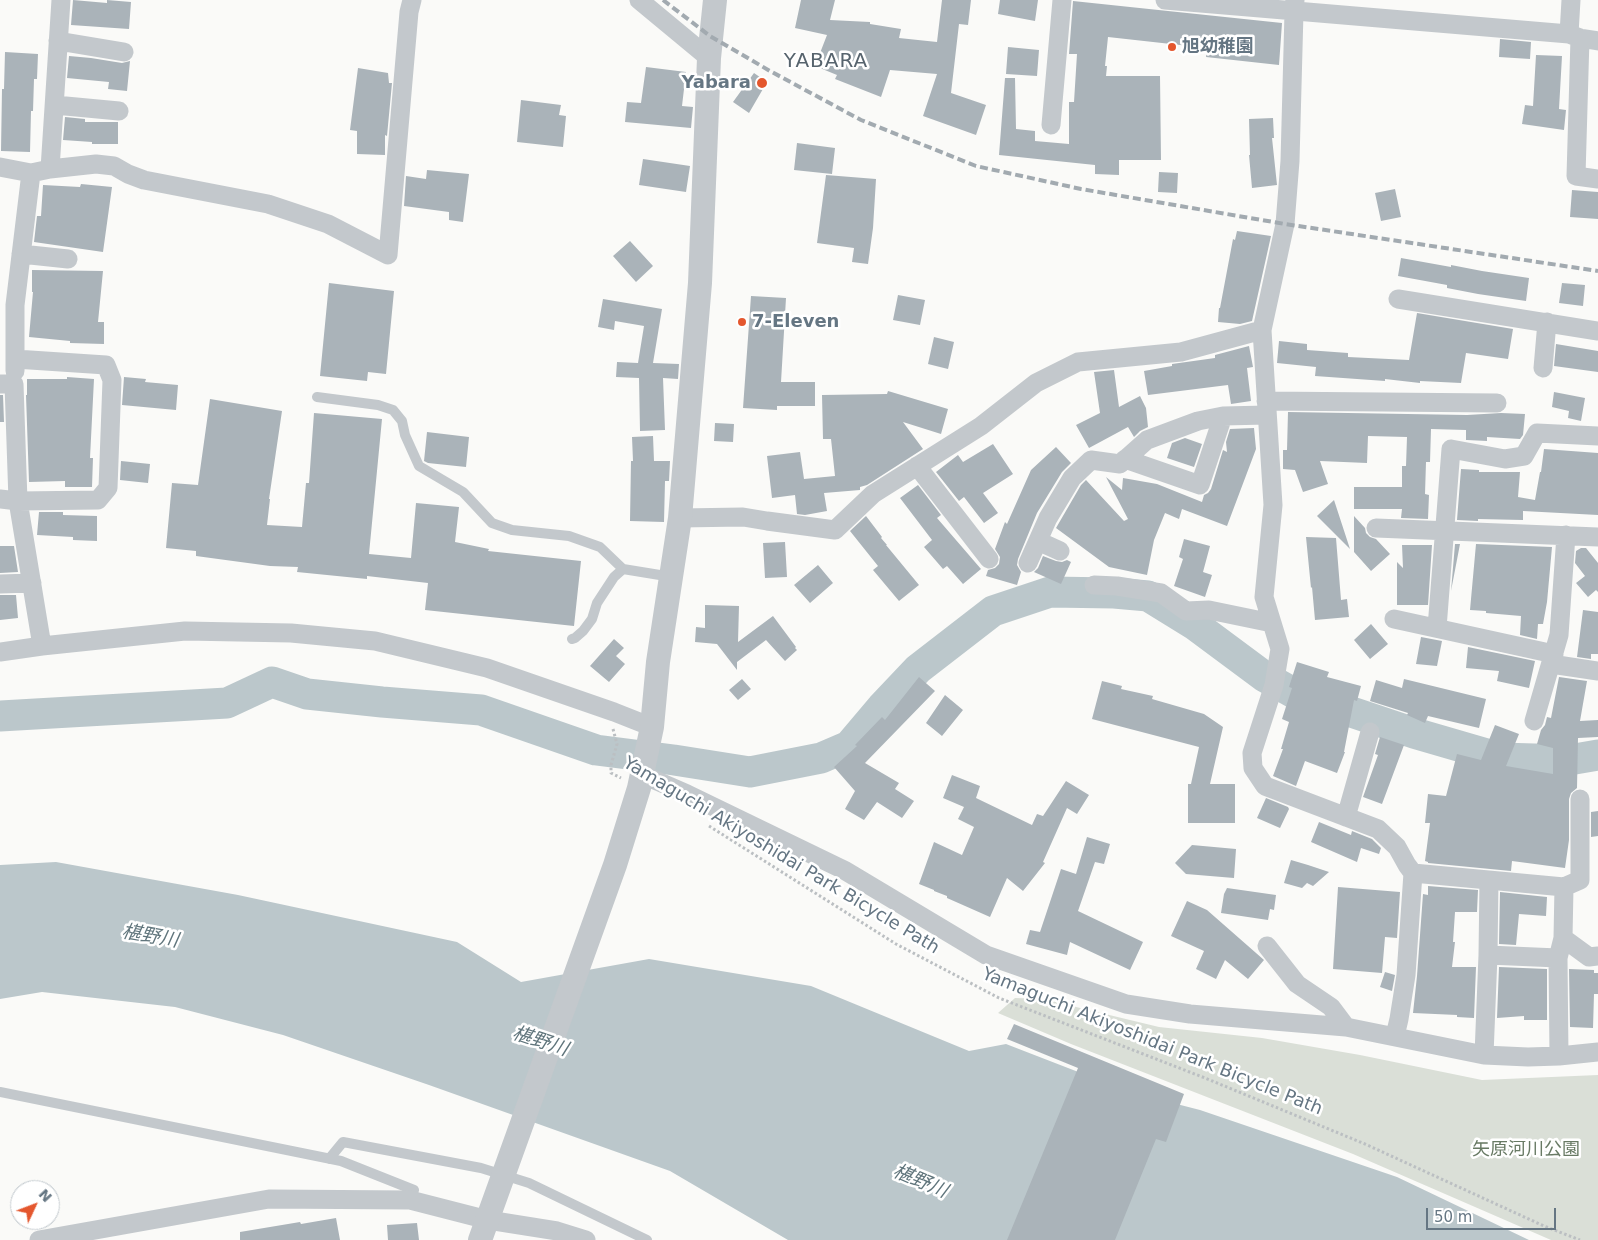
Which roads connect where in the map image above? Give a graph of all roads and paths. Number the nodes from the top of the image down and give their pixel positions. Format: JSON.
{"nodes":[{"id":1,"x":61,"y":0,"type":"edge"},
{"id":2,"x":412,"y":0,"type":"edge"},
{"id":3,"x":640,"y":0,"type":"edge"},
{"id":4,"x":715,"y":0,"type":"edge"},
{"id":5,"x":1062,"y":0,"type":"edge"},
{"id":6,"x":1165,"y":0,"type":"edge"},
{"id":7,"x":1571,"y":0,"type":"edge"},
{"id":8,"x":1295,"y":6,"type":"edge"},
{"id":9,"x":1582,"y":38,"type":"edge"},
{"id":10,"x":58,"y":41,"type":"junction"},
{"id":11,"x":124,"y":52,"type":"dead end"},
{"id":12,"x":709,"y":58,"type":"junction"},
{"id":13,"x":54,"y":105,"type":"junction"},
{"id":14,"x":119,"y":111,"type":"dead end"},
{"id":15,"x":1051,"y":125,"type":"dead end"},
{"id":16,"x":0,"y":167,"type":"edge"},
{"id":17,"x":50,"y":169,"type":"junction"},
{"id":18,"x":31,"y":173,"type":"junction"},
{"id":19,"x":1598,"y":179,"type":"edge"},
{"id":20,"x":21,"y":254,"type":"junction"},
{"id":21,"x":68,"y":259,"type":"dead end"},
{"id":22,"x":1398,"y":299,"type":"dead end"},
{"id":23,"x":1547,"y":322,"type":"junction"},
{"id":24,"x":1262,"y":330,"type":"junction"},
{"id":25,"x":1598,"y":331,"type":"edge"},
{"id":26,"x":15,"y":359,"type":"junction"},
{"id":27,"x":1543,"y":368,"type":"dead end"},
{"id":28,"x":7,"y":384,"type":"edge"},
{"id":29,"x":317,"y":397,"type":"dead end"},
{"id":30,"x":1497,"y":403,"type":"dead end"},
{"id":31,"x":1266,"y":408,"type":"junction"},
{"id":32,"x":1223,"y":416,"type":"junction"},
{"id":33,"x":1598,"y":436,"type":"edge"},
{"id":34,"x":1125,"y":459,"type":"junction"},
{"id":35,"x":917,"y":466,"type":"junction"},
{"id":36,"x":9,"y":500,"type":"edge"},
{"id":37,"x":680,"y":518,"type":"junction"},
{"id":38,"x":1376,"y":528,"type":"dead end"},
{"id":39,"x":1444,"y":530,"type":"junction"},
{"id":40,"x":1566,"y":535,"type":"junction"},
{"id":41,"x":1598,"y":536,"type":"edge"},
{"id":42,"x":1038,"y":541,"type":"junction"},
{"id":43,"x":1060,"y":551,"type":"dead end"},
{"id":44,"x":989,"y":559,"type":"dead end"},
{"id":45,"x":1028,"y":563,"type":"dead end"},
{"id":46,"x":623,"y":569,"type":"junction"},
{"id":47,"x":672,"y":577,"type":"junction"},
{"id":48,"x":32,"y":582,"type":"junction"},
{"id":49,"x":0,"y":584,"type":"edge"},
{"id":50,"x":1094,"y":586,"type":"dead end"},
{"id":51,"x":1394,"y":619,"type":"dead end"},
{"id":52,"x":1272,"y":622,"type":"junction"},
{"id":53,"x":1437,"y":628,"type":"junction"},
{"id":54,"x":572,"y":639,"type":"dead end"},
{"id":55,"x":42,"y":646,"type":"junction"},
{"id":56,"x":0,"y":652,"type":"edge"},
{"id":57,"x":1552,"y":659,"type":"junction"},
{"id":58,"x":1598,"y":671,"type":"edge"},
{"id":59,"x":1534,"y":721,"type":"dead end"},
{"id":60,"x":606,"y":722,"type":"dead end"},
{"id":61,"x":652,"y":727,"type":"junction"},
{"id":62,"x":1370,"y":732,"type":"dead end"},
{"id":63,"x":640,"y":781,"type":"junction"},
{"id":64,"x":1580,"y":799,"type":"dead end"},
{"id":65,"x":1346,"y":817,"type":"junction"},
{"id":66,"x":702,"y":822,"type":"dead end"},
{"id":67,"x":1413,"y":873,"type":"junction"},
{"id":68,"x":1489,"y":880,"type":"junction"},
{"id":69,"x":1564,"y":887,"type":"junction"},
{"id":70,"x":1563,"y":938,"type":"junction"},
{"id":71,"x":1267,"y":946,"type":"dead end"},
{"id":72,"x":1488,"y":955,"type":"junction"},
{"id":73,"x":1598,"y":956,"type":"edge"},
{"id":74,"x":1558,"y":958,"type":"junction"},
{"id":75,"x":1346,"y":1027,"type":"junction"},
{"id":76,"x":1395,"y":1036,"type":"junction"},
{"id":77,"x":1598,"y":1052,"type":"edge"},
{"id":78,"x":1484,"y":1055,"type":"junction"},
{"id":79,"x":1559,"y":1056,"type":"junction"},
{"id":80,"x":0,"y":1092,"type":"edge"},
{"id":81,"x":329,"y":1159,"type":"junction"},
{"id":82,"x":410,"y":1200,"type":"junction"},
{"id":83,"x":487,"y":1222,"type":"edge"},
{"id":84,"x":39,"y":1240,"type":"edge"},
{"id":85,"x":586,"y":1240,"type":"edge"},
{"id":86,"x":647,"y":1240,"type":"edge"},
{"id":87,"x":1580,"y":1240,"type":"edge"}],
"edges":[{"from":1,"to":10,"type":"street"},
{"from":2,"to":17,"type":"street"},
{"from":3,"to":12,"type":"street"},
{"from":4,"to":12,"type":"street"},
{"from":5,"to":15,"type":"street"},
{"from":6,"to":8,"type":"street"},
{"from":7,"to":9,"type":"street"},
{"from":8,"to":9,"type":"street"},
{"from":8,"to":24,"type":"street"},
{"from":9,"to":19,"type":"street"},
{"from":10,"to":11,"type":"street"},
{"from":10,"to":13,"type":"street"},
{"from":12,"to":37,"type":"street"},
{"from":13,"to":14,"type":"street"},
{"from":13,"to":17,"type":"street"},
{"from":16,"to":18,"type":"street"},
{"from":17,"to":18,"type":"street"},
{"from":18,"to":20,"type":"street"},
{"from":20,"to":21,"type":"street"},
{"from":20,"to":26,"type":"street"},
{"from":22,"to":23,"type":"street"},
{"from":23,"to":25,"type":"street"},
{"from":23,"to":27,"type":"street"},
{"from":24,"to":31,"type":"street"},
{"from":24,"to":35,"type":"street"},
{"from":26,"to":28,"type":"street"},
{"from":26,"to":36,"type":"street"},
{"from":28,"to":36,"type":"street"},
{"from":29,"to":46,"type":"lane"},
{"from":30,"to":31,"type":"street"},
{"from":31,"to":32,"type":"street"},
{"from":31,"to":52,"type":"street"},
{"from":32,"to":34,"type":"street"},
{"from":32,"to":34,"type":"street"},
{"from":33,"to":39,"type":"street"},
{"from":34,"to":42,"type":"street"},
{"from":35,"to":37,"type":"street"},
{"from":35,"to":44,"type":"street"},
{"from":36,"to":48,"type":"street"},
{"from":37,"to":47,"type":"street"},
{"from":38,"to":39,"type":"street"},
{"from":39,"to":40,"type":"street"},
{"from":39,"to":53,"type":"street"},
{"from":40,"to":41,"type":"street"},
{"from":40,"to":57,"type":"street"},
{"from":42,"to":43,"type":"street"},
{"from":42,"to":45,"type":"street"},
{"from":46,"to":47,"type":"lane"},
{"from":46,"to":54,"type":"lane"},
{"from":47,"to":61,"type":"street"},
{"from":48,"to":49,"type":"street"},
{"from":48,"to":55,"type":"street"},
{"from":50,"to":52,"type":"street"},
{"from":51,"to":53,"type":"street"},
{"from":52,"to":65,"type":"street"},
{"from":53,"to":57,"type":"street"},
{"from":55,"to":56,"type":"street"},
{"from":55,"to":61,"type":"street"},
{"from":57,"to":58,"type":"street"},
{"from":57,"to":59,"type":"street"},
{"from":60,"to":63,"type":"path","name":"Yamaguchi Akiyoshidai Park Bicycle Path"},
{"from":61,"to":63,"type":"street"},
{"from":62,"to":65,"type":"street"},
{"from":63,"to":75,"type":"street"},
{"from":63,"to":83,"type":"street"},
{"from":64,"to":69,"type":"street"},
{"from":65,"to":67,"type":"street"},
{"from":66,"to":87,"type":"path","name":"Yamaguchi Akiyoshidai Park Bicycle Path"},
{"from":67,"to":68,"type":"street"},
{"from":67,"to":76,"type":"street"},
{"from":68,"to":69,"type":"street"},
{"from":68,"to":72,"type":"street"},
{"from":69,"to":70,"type":"street"},
{"from":70,"to":73,"type":"street"},
{"from":70,"to":74,"type":"street"},
{"from":71,"to":75,"type":"street"},
{"from":72,"to":74,"type":"street"},
{"from":72,"to":78,"type":"street"},
{"from":74,"to":79,"type":"street"},
{"from":75,"to":76,"type":"street"},
{"from":76,"to":78,"type":"street"},
{"from":77,"to":79,"type":"street"},
{"from":78,"to":79,"type":"street"},
{"from":80,"to":81,"type":"lane"},
{"from":81,"to":82,"type":"lane"},
{"from":81,"to":86,"type":"lane"},
{"from":82,"to":83,"type":"street"},
{"from":82,"to":84,"type":"street"},
{"from":83,"to":85,"type":"street"}]}
